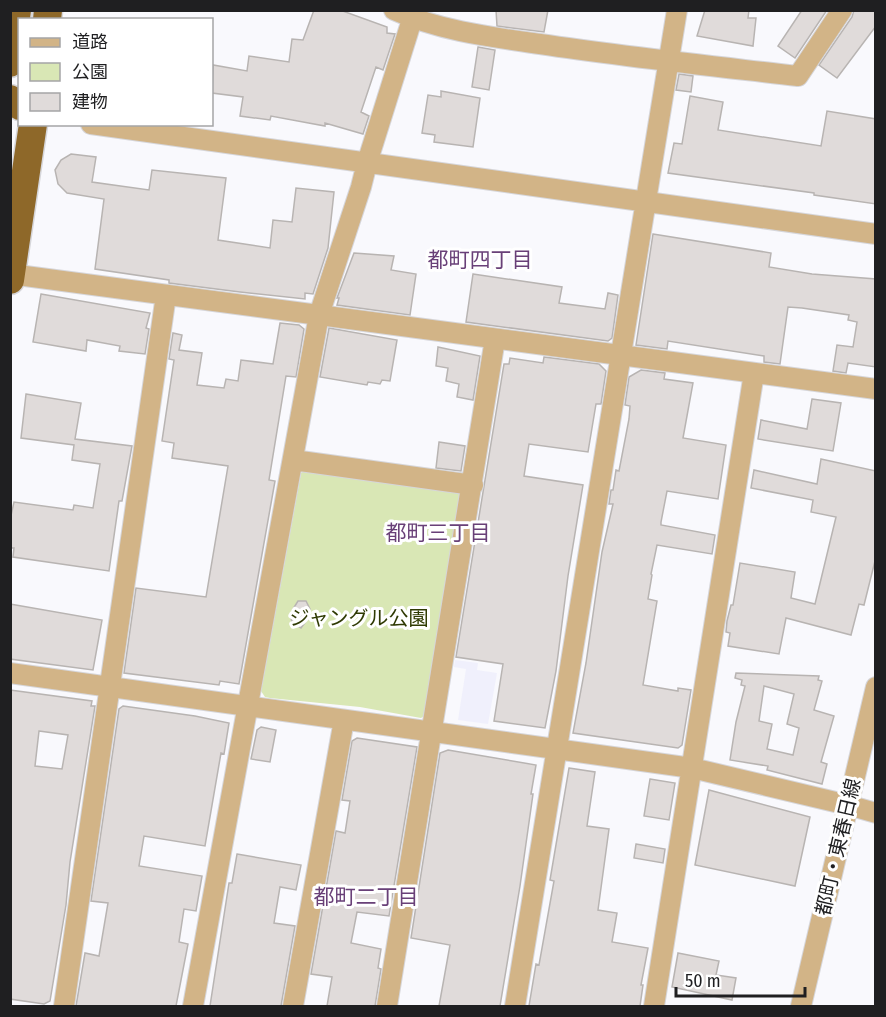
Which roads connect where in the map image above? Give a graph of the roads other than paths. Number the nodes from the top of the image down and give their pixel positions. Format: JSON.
{"nodes":[{"id":1,"x":17,"y":10,"type":"edge"},
{"id":2,"x":394,"y":10,"type":"edge"},
{"id":3,"x":677,"y":10,"type":"edge"},
{"id":4,"x":842,"y":10,"type":"edge"},
{"id":5,"x":414,"y":15,"type":"edge"},
{"id":6,"x":668,"y":61,"type":"junction"},
{"id":7,"x":10,"y":63,"type":"edge"},
{"id":8,"x":33,"y":126,"type":"edge"},
{"id":9,"x":105,"y":126,"type":"edge"},
{"id":10,"x":367,"y":163,"type":"junction"},
{"id":11,"x":646,"y":203,"type":"junction"},
{"id":12,"x":876,"y":234,"type":"edge"},
{"id":13,"x":11,"y":274,"type":"edge"},
{"id":14,"x":10,"y":280,"type":"edge"},
{"id":15,"x":166,"y":295,"type":"junction"},
{"id":16,"x":319,"y":315,"type":"junction"},
{"id":17,"x":495,"y":339,"type":"junction"},
{"id":18,"x":621,"y":355,"type":"junction"},
{"id":19,"x":754,"y":373,"type":"junction"},
{"id":20,"x":876,"y":389,"type":"edge"},
{"id":21,"x":292,"y":460,"type":"junction"},
{"id":22,"x":473,"y":485,"type":"junction"},
{"id":23,"x":10,"y":673,"type":"edge"},
{"id":24,"x":110,"y":687,"type":"junction"},
{"id":25,"x":876,"y":687,"type":"edge"},
{"id":26,"x":248,"y":706,"type":"junction"},
{"id":27,"x":344,"y":720,"type":"junction"},
{"id":28,"x":432,"y":732,"type":"junction"},
{"id":29,"x":557,"y":749,"type":"junction"},
{"id":30,"x":692,"y":768,"type":"junction"},
{"id":31,"x":848,"y":804,"type":"junction"},
{"id":32,"x":876,"y":813,"type":"edge"},
{"id":33,"x":64,"y":1006,"type":"edge"},
{"id":34,"x":194,"y":1006,"type":"edge"},
{"id":35,"x":293,"y":1006,"type":"edge"},
{"id":36,"x":387,"y":1006,"type":"edge"},
{"id":37,"x":515,"y":1006,"type":"edge"},
{"id":38,"x":654,"y":1006,"type":"edge"},
{"id":39,"x":801,"y":1006,"type":"edge"}],
"edges":[{"from":1,"to":7,"type":"highway"},
{"from":2,"to":5,"type":"street"},
{"from":3,"to":6,"type":"street"},
{"from":4,"to":6,"type":"street"},
{"from":5,"to":6,"type":"street"},
{"from":5,"to":10,"type":"street"},
{"from":6,"to":11,"type":"street"},
{"from":8,"to":13,"type":"highway"},
{"from":9,"to":10,"type":"street"},
{"from":10,"to":11,"type":"street"},
{"from":10,"to":16,"type":"street"},
{"from":11,"to":12,"type":"street"},
{"from":11,"to":18,"type":"street"},
{"from":13,"to":14,"type":"highway"},
{"from":13,"to":15,"type":"street"},
{"from":15,"to":16,"type":"street"},
{"from":15,"to":24,"type":"street"},
{"from":16,"to":17,"type":"street"},
{"from":16,"to":21,"type":"street"},
{"from":17,"to":18,"type":"street"},
{"from":17,"to":22,"type":"street"},
{"from":18,"to":19,"type":"street"},
{"from":18,"to":29,"type":"street"},
{"from":19,"to":20,"type":"street"},
{"from":19,"to":30,"type":"street"},
{"from":21,"to":22,"type":"street"},
{"from":21,"to":26,"type":"street"},
{"from":22,"to":28,"type":"street"},
{"from":23,"to":24,"type":"street"},
{"from":24,"to":26,"type":"street"},
{"from":24,"to":33,"type":"street"},
{"from":25,"to":31,"type":"street","name":"都町・東春日線"},
{"from":26,"to":27,"type":"street"},
{"from":26,"to":34,"type":"street"},
{"from":27,"to":28,"type":"street"},
{"from":27,"to":35,"type":"street"},
{"from":28,"to":29,"type":"street"},
{"from":28,"to":36,"type":"street"},
{"from":29,"to":30,"type":"street"},
{"from":29,"to":37,"type":"street"},
{"from":30,"to":31,"type":"street"},
{"from":30,"to":38,"type":"street"},
{"from":31,"to":32,"type":"street"},
{"from":31,"to":39,"type":"street","name":"都町・東春日線"}]}
